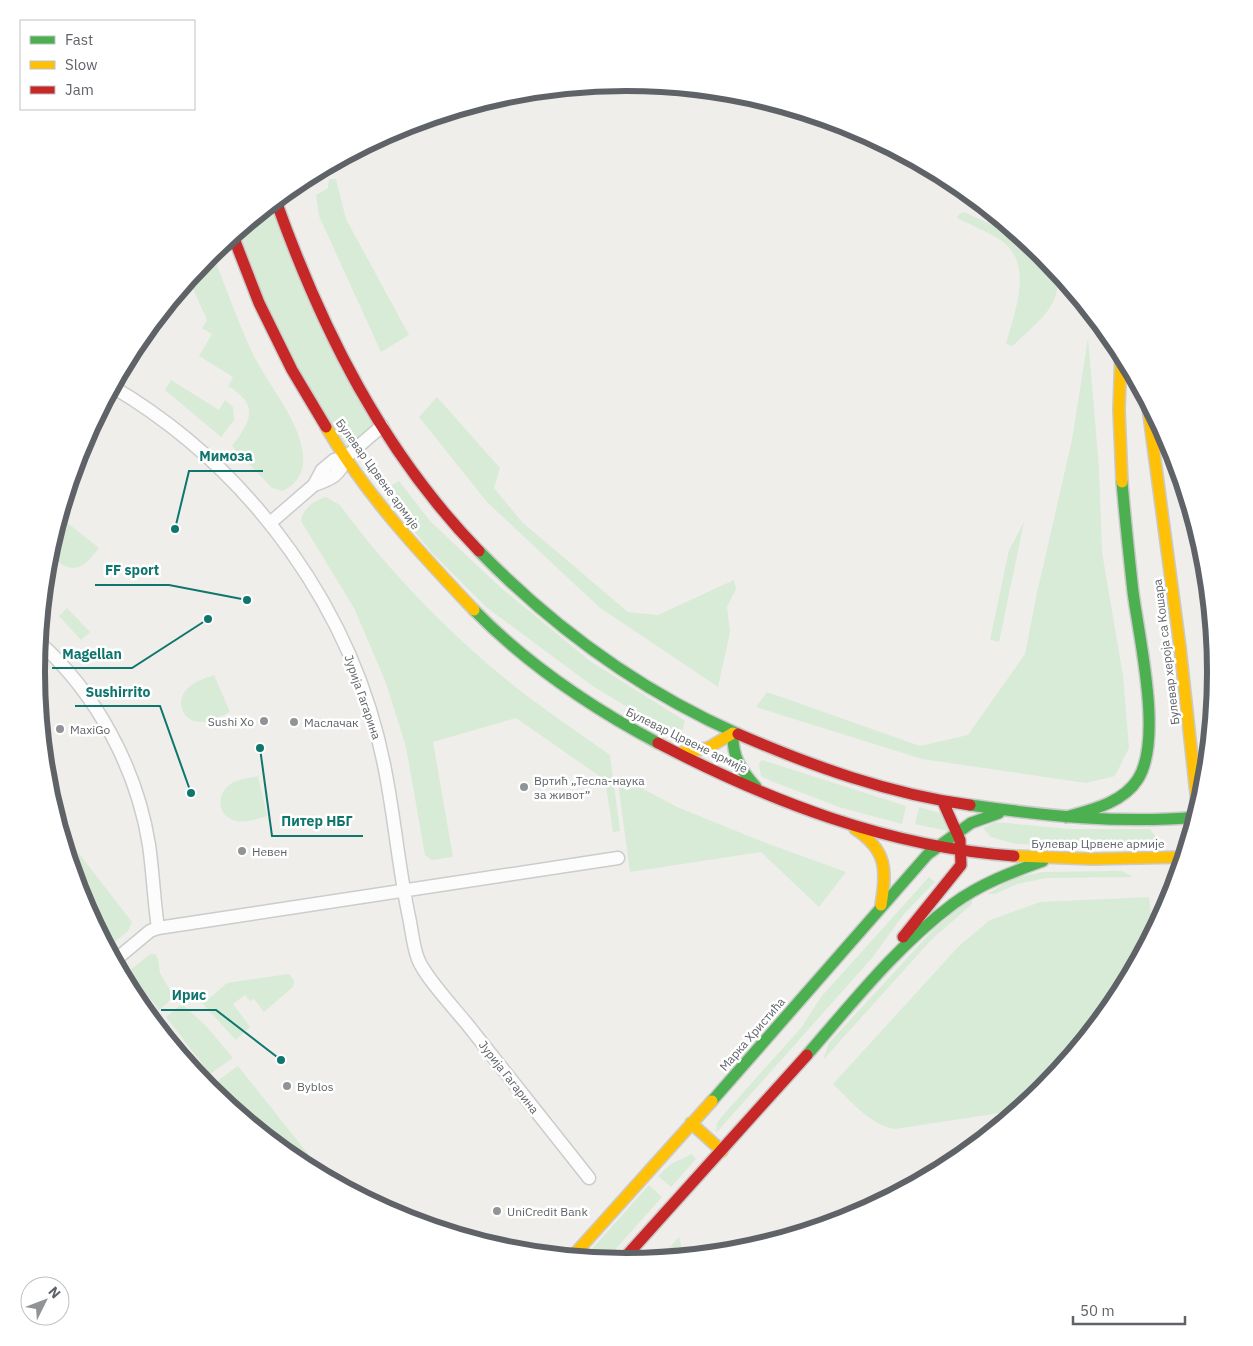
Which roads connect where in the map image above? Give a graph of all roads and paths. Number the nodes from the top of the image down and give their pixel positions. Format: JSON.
{"nodes":[{"id":1,"x":279,"y":208,"type":"edge"},
{"id":2,"x":236,"y":243,"type":"edge"},
{"id":3,"x":1121,"y":367,"type":"edge"},
{"id":4,"x":119,"y":390,"type":"edge"},
{"id":5,"x":1150,"y":419,"type":"edge"},
{"id":6,"x":382,"y":426,"type":"junction"},
{"id":7,"x":346,"y":457,"type":"junction"},
{"id":8,"x":270,"y":523,"type":"junction"},
{"id":9,"x":46,"y":649,"type":"edge"},
{"id":10,"x":733,"y":733,"type":"junction"},
{"id":11,"x":676,"y":753,"type":"junction"},
{"id":12,"x":1196,"y":791,"type":"edge"},
{"id":13,"x":761,"y":792,"type":"junction"},
{"id":14,"x":943,"y":802,"type":"junction"},
{"id":15,"x":1005,"y":811,"type":"junction"},
{"id":16,"x":1066,"y":817,"type":"junction"},
{"id":17,"x":1190,"y":818,"type":"edge"},
{"id":18,"x":841,"y":821,"type":"junction"},
{"id":19,"x":957,"y":831,"type":"junction"},
{"id":20,"x":936,"y":846,"type":"junction"},
{"id":21,"x":963,"y":851,"type":"junction"},
{"id":22,"x":1178,"y":857,"type":"edge"},
{"id":23,"x":618,"y":858,"type":"dead end"},
{"id":24,"x":1048,"y":859,"type":"junction"},
{"id":25,"x":404,"y":890,"type":"junction"},
{"id":26,"x":881,"y":906,"type":"junction"},
{"id":27,"x":158,"y":928,"type":"junction"},
{"id":28,"x":119,"y":957,"type":"edge"},
{"id":29,"x":890,"y":960,"type":"junction"},
{"id":30,"x":690,"y":1123,"type":"junction"},
{"id":31,"x":722,"y":1151,"type":"junction"},
{"id":32,"x":589,"y":1178,"type":"dead end"},
{"id":33,"x":576,"y":1252,"type":"edge"},
{"id":34,"x":628,"y":1254,"type":"edge"}],
"edges":[{"from":1,"to":6,"type":"street","name":"Булевар Црвене армије"},
{"from":2,"to":7,"type":"street","name":"Булевар Црвене армије"},
{"from":3,"to":16,"type":"street"},
{"from":4,"to":8,"type":"street","name":"Јурија Гагарина"},
{"from":5,"to":12,"type":"street","name":"Булевар хероја са Кошара"},
{"from":6,"to":7,"type":"street"},
{"from":6,"to":10,"type":"street","name":"Булевар Црвене армије"},
{"from":7,"to":8,"type":"street"},
{"from":7,"to":11,"type":"street","name":"Булевар Црвене армије"},
{"from":8,"to":25,"type":"street","name":"Јурија Гагарина"},
{"from":9,"to":27,"type":"street"},
{"from":10,"to":11,"type":"street"},
{"from":10,"to":13,"type":"street"},
{"from":10,"to":14,"type":"street","name":"Булевар Црвене армије"},
{"from":11,"to":13,"type":"street","name":"Булевар Црвене армије"},
{"from":13,"to":18,"type":"street","name":"Булевар Црвене армије"},
{"from":14,"to":15,"type":"street","name":"Булевар Црвене армије"},
{"from":14,"to":19,"type":"street"},
{"from":15,"to":16,"type":"street","name":"Булевар Црвене армије"},
{"from":15,"to":19,"type":"street","name":"Марка Христића"},
{"from":16,"to":17,"type":"street","name":"Булевар Црвене армије"},
{"from":18,"to":20,"type":"street","name":"Булевар Црвене армије"},
{"from":18,"to":26,"type":"street"},
{"from":19,"to":20,"type":"street","name":"Марка Христића"},
{"from":19,"to":21,"type":"street"},
{"from":20,"to":21,"type":"street","name":"Булевар Црвене армије"},
{"from":20,"to":26,"type":"street","name":"Марка Христића"},
{"from":21,"to":24,"type":"street","name":"Булевар Црвене армије"},
{"from":21,"to":29,"type":"street"},
{"from":22,"to":24,"type":"street","name":"Булевар Црвене армије"},
{"from":23,"to":25,"type":"street"},
{"from":24,"to":29,"type":"street"},
{"from":25,"to":27,"type":"street"},
{"from":25,"to":32,"type":"street","name":"Јурија Гагарина"},
{"from":26,"to":30,"type":"street","name":"Марка Христића"},
{"from":27,"to":28,"type":"street"},
{"from":29,"to":31,"type":"street"},
{"from":30,"to":31,"type":"street"},
{"from":30,"to":33,"type":"street","name":"Марка Христића"},
{"from":31,"to":34,"type":"street"}]}
